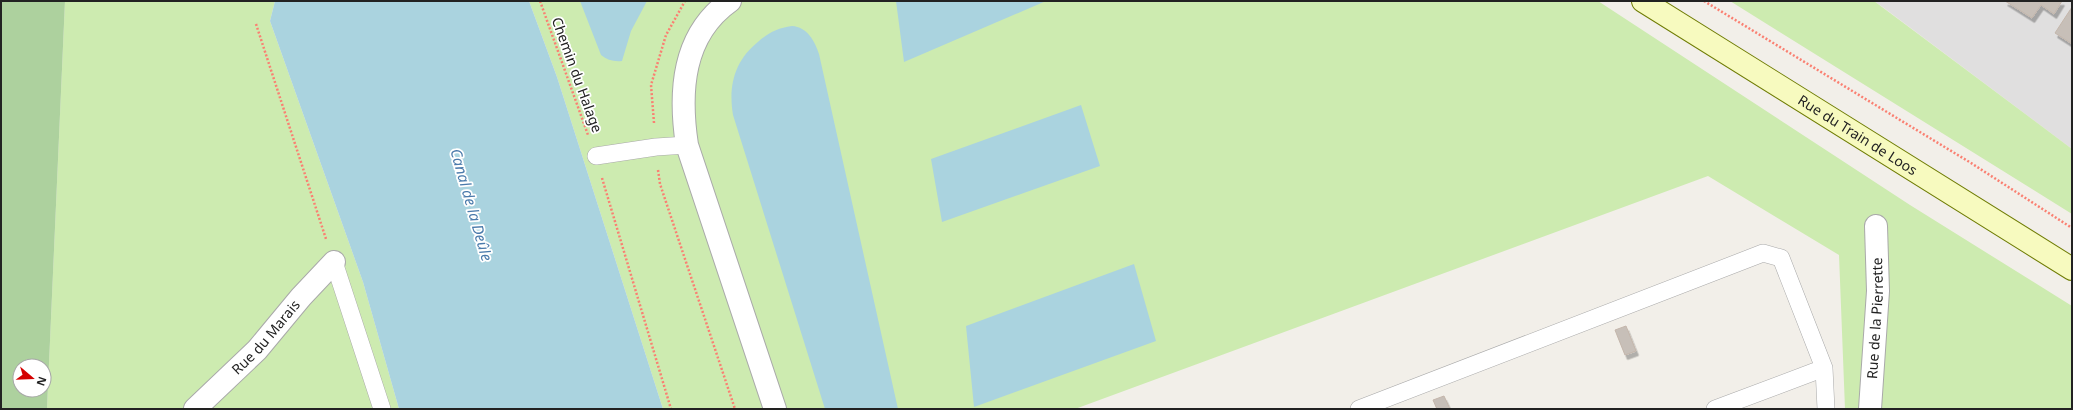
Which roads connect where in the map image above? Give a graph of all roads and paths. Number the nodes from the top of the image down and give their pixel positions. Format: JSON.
{"nodes":[{"id":1,"x":540,"y":1,"type":"edge"},
{"id":2,"x":730,"y":1,"type":"edge"},
{"id":3,"x":1643,"y":1,"type":"edge"},
{"id":4,"x":1704,"y":1,"type":"edge"},
{"id":5,"x":256,"y":24,"type":"dead end"},
{"id":6,"x":687,"y":145,"type":"junction"},
{"id":7,"x":656,"y":147,"type":"junction"},
{"id":8,"x":596,"y":156,"type":"junction"},
{"id":9,"x":1876,"y":226,"type":"dead end"},
{"id":10,"x":2072,"y":228,"type":"edge"},
{"id":11,"x":334,"y":262,"type":"junction"},
{"id":12,"x":2072,"y":269,"type":"edge"},
{"id":13,"x":1824,"y":368,"type":"junction"},
{"id":14,"x":194,"y":409,"type":"edge"},
{"id":15,"x":382,"y":409,"type":"edge"},
{"id":16,"x":671,"y":409,"type":"edge"},
{"id":17,"x":735,"y":409,"type":"edge"},
{"id":18,"x":775,"y":409,"type":"edge"},
{"id":19,"x":1359,"y":409,"type":"edge"},
{"id":20,"x":1715,"y":409,"type":"edge"},
{"id":21,"x":1826,"y":409,"type":"edge"},
{"id":22,"x":1870,"y":409,"type":"edge"}],
"edges":[{"from":1,"to":8,"type":"path","name":"Chemin du Halage"},
{"from":2,"to":6,"type":"street"},
{"from":3,"to":12,"type":"street","name":"Rue du Train de Loos"},
{"from":4,"to":10,"type":"path"},
{"from":5,"to":11,"type":"path"},
{"from":6,"to":7,"type":"lane"},
{"from":6,"to":18,"type":"street"},
{"from":7,"to":8,"type":"lane"},
{"from":7,"to":17,"type":"path"},
{"from":8,"to":16,"type":"path","name":"Chemin du Halage"},
{"from":9,"to":22,"type":"street","name":"Rue de la Pierrette"},
{"from":11,"to":14,"type":"street","name":"Rue du Marais"},
{"from":11,"to":15,"type":"lane"},
{"from":13,"to":19,"type":"lane"},
{"from":13,"to":20,"type":"lane"},
{"from":13,"to":21,"type":"lane"}]}
